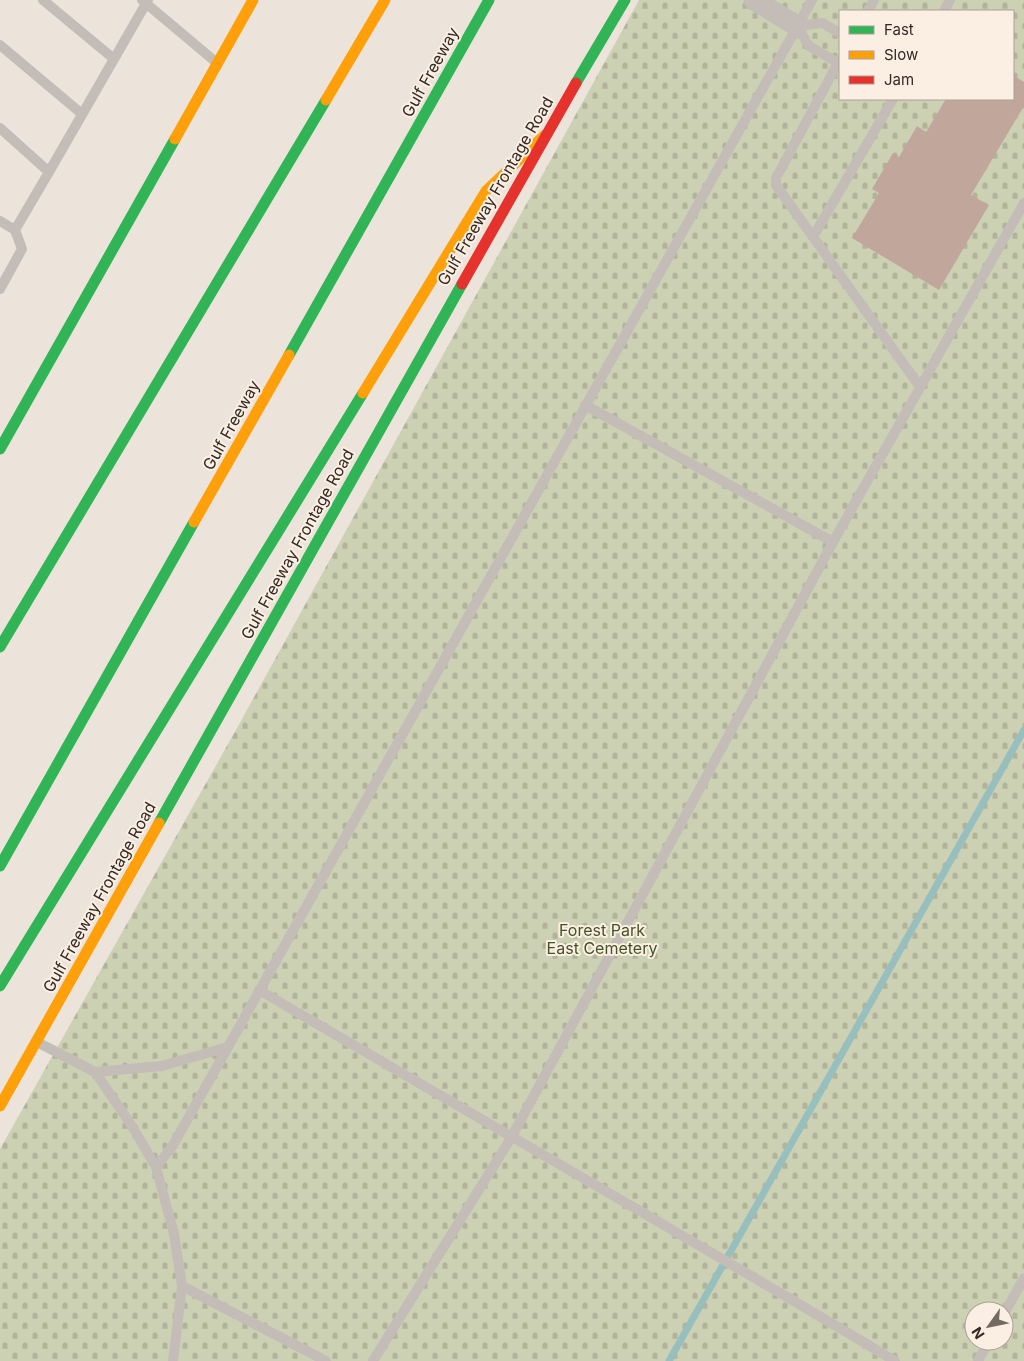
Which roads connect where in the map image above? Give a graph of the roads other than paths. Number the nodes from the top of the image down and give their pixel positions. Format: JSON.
{"nodes":[{"id":1,"x":43,"y":0,"type":"edge"},
{"id":2,"x":254,"y":0,"type":"edge"},
{"id":3,"x":385,"y":0,"type":"edge"},
{"id":4,"x":489,"y":0,"type":"edge"},
{"id":5,"x":625,"y":0,"type":"edge"},
{"id":6,"x":754,"y":0,"type":"edge"},
{"id":7,"x":812,"y":0,"type":"edge"},
{"id":8,"x":145,"y":1,"type":"edge"},
{"id":9,"x":797,"y":26,"type":"junction"},
{"id":10,"x":839,"y":32,"type":"edge"},
{"id":11,"x":0,"y":45,"type":"edge"},
{"id":12,"x":114,"y":60,"type":"junction"},
{"id":13,"x":839,"y":61,"type":"edge"},
{"id":14,"x":218,"y":64,"type":"junction"},
{"id":15,"x":839,"y":64,"type":"edge"},
{"id":16,"x":892,"y":100,"type":"edge"},
{"id":17,"x":82,"y":114,"type":"junction"},
{"id":18,"x":0,"y":128,"type":"edge"},
{"id":19,"x":545,"y":135,"type":"junction"},
{"id":20,"x":49,"y":172,"type":"junction"},
{"id":21,"x":1024,"y":203,"type":"edge"},
{"id":22,"x":0,"y":221,"type":"edge"},
{"id":23,"x":15,"y":230,"type":"junction"},
{"id":24,"x":813,"y":238,"type":"junction"},
{"id":25,"x":0,"y":289,"type":"edge"},
{"id":26,"x":920,"y":387,"type":"junction"},
{"id":27,"x":584,"y":405,"type":"junction"},
{"id":28,"x":0,"y":450,"type":"edge"},
{"id":29,"x":833,"y":542,"type":"junction"},
{"id":30,"x":0,"y":647,"type":"edge"},
{"id":31,"x":0,"y":866,"type":"edge"},
{"id":32,"x":0,"y":986,"type":"edge"},
{"id":33,"x":259,"y":990,"type":"junction"},
{"id":34,"x":36,"y":1042,"type":"junction"},
{"id":35,"x":228,"y":1048,"type":"junction"},
{"id":36,"x":96,"y":1072,"type":"junction"},
{"id":37,"x":0,"y":1106,"type":"edge"},
{"id":38,"x":511,"y":1138,"type":"junction"},
{"id":39,"x":156,"y":1167,"type":"junction"},
{"id":40,"x":1024,"y":1278,"type":"edge"},
{"id":41,"x":182,"y":1286,"type":"junction"},
{"id":42,"x":1011,"y":1301,"type":"edge"},
{"id":43,"x":173,"y":1361,"type":"edge"},
{"id":44,"x":326,"y":1361,"type":"edge"},
{"id":45,"x":373,"y":1361,"type":"edge"},
{"id":46,"x":895,"y":1361,"type":"edge"}],
"edges":[{"from":1,"to":12,"type":"lane"},
{"from":2,"to":14,"type":"main road"},
{"from":3,"to":30,"type":"main road"},
{"from":4,"to":31,"type":"main road","name":"Gulf Freeway"},
{"from":5,"to":19,"type":"main road","name":"Gulf Freeway Frontage Road"},
{"from":6,"to":9,"type":"street"},
{"from":7,"to":9,"type":"lane"},
{"from":8,"to":12,"type":"lane"},
{"from":8,"to":14,"type":"lane"},
{"from":9,"to":10,"type":"lane"},
{"from":9,"to":13,"type":"lane"},
{"from":9,"to":27,"type":"lane"},
{"from":11,"to":17,"type":"lane"},
{"from":12,"to":17,"type":"lane"},
{"from":14,"to":28,"type":"main road"},
{"from":15,"to":24,"type":"lane"},
{"from":16,"to":24,"type":"lane"},
{"from":17,"to":20,"type":"lane"},
{"from":18,"to":20,"type":"lane"},
{"from":19,"to":32,"type":"main road"},
{"from":19,"to":34,"type":"main road","name":"Gulf Freeway Frontage Road"},
{"from":20,"to":23,"type":"lane"},
{"from":21,"to":26,"type":"lane"},
{"from":22,"to":23,"type":"lane"},
{"from":23,"to":25,"type":"lane"},
{"from":24,"to":26,"type":"lane"},
{"from":26,"to":29,"type":"lane"},
{"from":27,"to":29,"type":"lane"},
{"from":27,"to":33,"type":"lane"},
{"from":29,"to":38,"type":"lane"},
{"from":33,"to":35,"type":"lane"},
{"from":33,"to":38,"type":"lane"},
{"from":34,"to":36,"type":"lane"},
{"from":34,"to":37,"type":"main road","name":"Gulf Freeway Frontage Road"},
{"from":35,"to":36,"type":"lane"},
{"from":35,"to":39,"type":"lane"},
{"from":36,"to":39,"type":"lane"},
{"from":38,"to":45,"type":"lane"},
{"from":38,"to":46,"type":"lane"},
{"from":39,"to":41,"type":"lane"},
{"from":40,"to":42,"type":"lane"},
{"from":41,"to":43,"type":"lane"},
{"from":41,"to":44,"type":"lane"}]}
